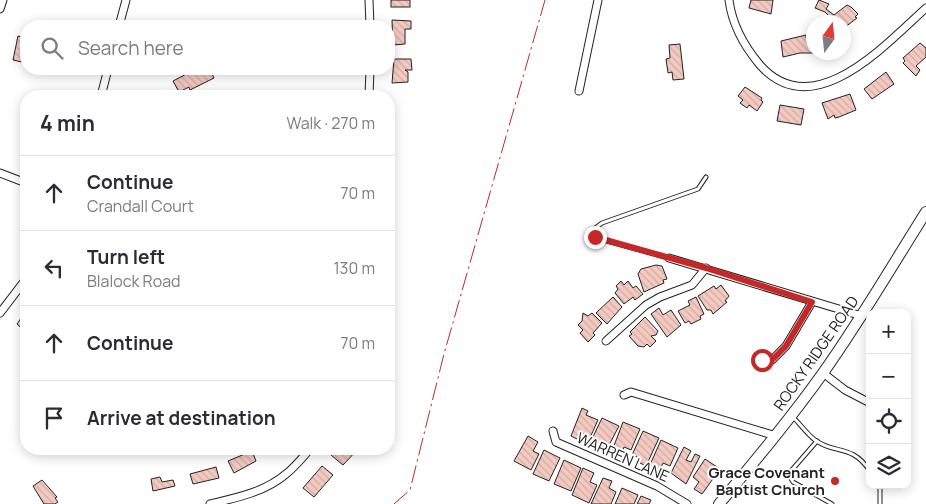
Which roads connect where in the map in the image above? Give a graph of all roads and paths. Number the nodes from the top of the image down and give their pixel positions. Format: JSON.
{"nodes":[{"id":1,"x":3,"y":0,"type":"edge"},
{"id":2,"x":126,"y":0,"type":"edge"},
{"id":3,"x":369,"y":0,"type":"edge"},
{"id":4,"x":598,"y":0,"type":"edge"},
{"id":5,"x":729,"y":0,"type":"edge"},
{"id":6,"x":926,"y":8,"type":"edge"},
{"id":7,"x":0,"y":9,"type":"edge"},
{"id":8,"x":121,"y":20,"type":"edge"},
{"id":9,"x":370,"y":20,"type":"edge"},
{"id":10,"x":106,"y":75,"type":"edge"},
{"id":11,"x":370,"y":75,"type":"edge"},
{"id":12,"x":103,"y":90,"type":"edge"},
{"id":13,"x":369,"y":90,"type":"edge"},
{"id":14,"x":579,"y":91,"type":"dead end"},
{"id":15,"x":0,"y":173,"type":"edge"},
{"id":16,"x":706,"y":177,"type":"dead end"},
{"id":17,"x":20,"y":181,"type":"edge"},
{"id":18,"x":925,"y":217,"type":"edge"},
{"id":19,"x":669,"y":258,"type":"joint"},
{"id":20,"x":706,"y":268,"type":"junction"},
{"id":21,"x":20,"y":287,"type":"edge"},
{"id":22,"x":812,"y":302,"type":"junction"},
{"id":23,"x":0,"y":313,"type":"edge"},
{"id":24,"x":862,"y":316,"type":"junction"},
{"id":25,"x":606,"y":341,"type":"dead end"},
{"id":26,"x":762,"y":360,"type":"dead end"},
{"id":27,"x":823,"y":372,"type":"junction"},
{"id":28,"x":624,"y":395,"type":"dead end"},
{"id":29,"x":866,"y":401,"type":"edge"},
{"id":30,"x":791,"y":415,"type":"junction"},
{"id":31,"x":553,"y":431,"type":"dead end"},
{"id":32,"x":776,"y":436,"type":"junction"},
{"id":33,"x":817,"y":441,"type":"junction"},
{"id":34,"x":304,"y":455,"type":"edge"},
{"id":35,"x":866,"y":464,"type":"edge"},
{"id":36,"x":880,"y":489,"type":"edge"},
{"id":37,"x":210,"y":504,"type":"edge"},
{"id":38,"x":687,"y":504,"type":"edge"},
{"id":39,"x":719,"y":504,"type":"edge"},
{"id":40,"x":832,"y":504,"type":"edge"},
{"id":41,"x":880,"y":504,"type":"edge"}],
"edges":[{"from":1,"to":7,"type":"street"},
{"from":2,"to":8,"type":"street"},
{"from":3,"to":9,"type":"street"},
{"from":4,"to":14,"type":"street"},
{"from":5,"to":6,"type":"street"},
{"from":10,"to":12,"type":"street"},
{"from":11,"to":13,"type":"street"},
{"from":15,"to":17,"type":"street"},
{"from":16,"to":19,"type":"lane"},
{"from":18,"to":24,"type":"main road","name":"ROCKY RIDGE ROAD"},
{"from":19,"to":20,"type":"street"},
{"from":20,"to":22,"type":"street"},
{"from":20,"to":25,"type":"street"},
{"from":21,"to":23,"type":"street"},
{"from":22,"to":24,"type":"street"},
{"from":22,"to":26,"type":"street"},
{"from":24,"to":27,"type":"main road","name":"ROCKY RIDGE ROAD"},
{"from":27,"to":29,"type":"street"},
{"from":27,"to":30,"type":"main road","name":"ROCKY RIDGE ROAD"},
{"from":28,"to":32,"type":"street"},
{"from":30,"to":32,"type":"main road","name":"ROCKY RIDGE ROAD"},
{"from":30,"to":33,"type":"lane"},
{"from":31,"to":38,"type":"street","name":"WARREN LANE"},
{"from":32,"to":39,"type":"main road","name":"ROCKY RIDGE ROAD"},
{"from":33,"to":35,"type":"lane"},
{"from":33,"to":40,"type":"lane"},
{"from":34,"to":37,"type":"street"},
{"from":36,"to":41,"type":"lane"}]}
